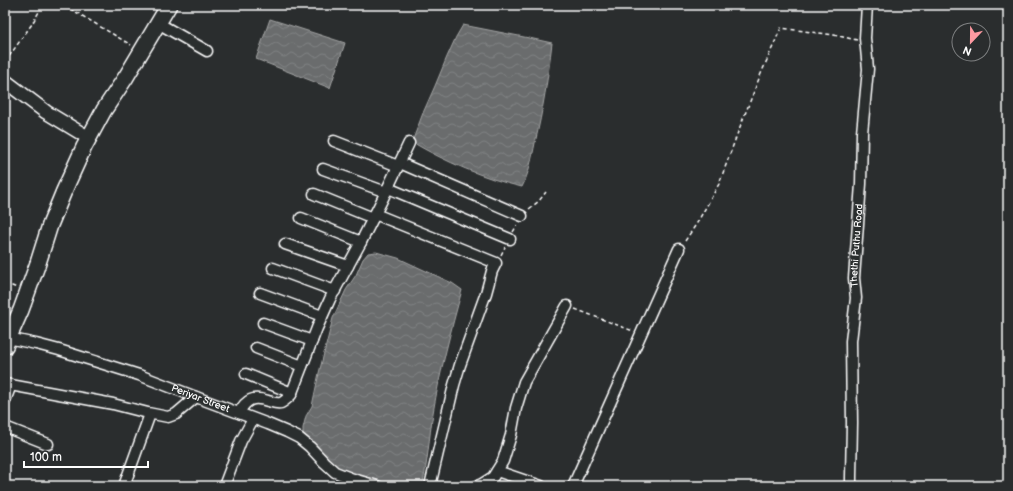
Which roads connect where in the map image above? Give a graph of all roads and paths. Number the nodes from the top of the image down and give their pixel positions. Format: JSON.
{"nodes":[{"id":1,"x":42,"y":5,"type":"edge"},
{"id":2,"x":64,"y":5,"type":"edge"},
{"id":3,"x":169,"y":5,"type":"edge"},
{"id":4,"x":867,"y":5,"type":"edge"},
{"id":5,"x":158,"y":23,"type":"junction"},
{"id":6,"x":865,"y":42,"type":"junction"},
{"id":7,"x":141,"y":51,"type":"junction"},
{"id":8,"x":207,"y":51,"type":"dead end"},
{"id":9,"x":5,"y":62,"type":"edge"},
{"id":10,"x":5,"y":81,"type":"edge"},
{"id":11,"x":88,"y":138,"type":"junction"},
{"id":12,"x":334,"y":141,"type":"dead end"},
{"id":13,"x":409,"y":143,"type":"dead end"},
{"id":14,"x":399,"y":165,"type":"junction"},
{"id":15,"x":323,"y":169,"type":"dead end"},
{"id":16,"x":387,"y":190,"type":"junction"},
{"id":17,"x":546,"y":192,"type":"dead end"},
{"id":18,"x":314,"y":194,"type":"dead end"},
{"id":19,"x":374,"y":216,"type":"junction"},
{"id":20,"x":522,"y":216,"type":"junction"},
{"id":21,"x":301,"y":218,"type":"dead end"},
{"id":22,"x":510,"y":239,"type":"junction"},
{"id":23,"x":361,"y":242,"type":"junction"},
{"id":24,"x":285,"y":244,"type":"dead end"},
{"id":25,"x":679,"y":249,"type":"joint"},
{"id":26,"x":496,"y":263,"type":"junction"},
{"id":27,"x":348,"y":266,"type":"junction"},
{"id":28,"x":273,"y":268,"type":"dead end"},
{"id":29,"x":334,"y":291,"type":"junction"},
{"id":30,"x":260,"y":293,"type":"dead end"},
{"id":31,"x":567,"y":306,"type":"joint"},
{"id":32,"x":322,"y":316,"type":"junction"},
{"id":33,"x":263,"y":323,"type":"dead end"},
{"id":34,"x":641,"y":334,"type":"junction"},
{"id":35,"x":312,"y":341,"type":"junction"},
{"id":36,"x":7,"y":342,"type":"edge"},
{"id":37,"x":256,"y":348,"type":"dead end"},
{"id":38,"x":302,"y":366,"type":"junction"},
{"id":39,"x":246,"y":374,"type":"dead end"},
{"id":40,"x":8,"y":385,"type":"edge"},
{"id":41,"x":292,"y":393,"type":"junction"},
{"id":42,"x":196,"y":397,"type":"junction"},
{"id":43,"x":5,"y":401,"type":"edge"},
{"id":44,"x":239,"y":413,"type":"junction"},
{"id":45,"x":150,"y":414,"type":"junction"},
{"id":46,"x":252,"y":419,"type":"junction"},
{"id":47,"x":5,"y":427,"type":"edge"},
{"id":48,"x":48,"y":444,"type":"dead end"},
{"id":49,"x":497,"y":471,"type":"junction"},
{"id":50,"x":124,"y":486,"type":"edge"},
{"id":51,"x":224,"y":486,"type":"edge"},
{"id":52,"x":378,"y":486,"type":"edge"},
{"id":53,"x":430,"y":486,"type":"edge"},
{"id":54,"x":477,"y":486,"type":"edge"},
{"id":55,"x":541,"y":486,"type":"edge"},
{"id":56,"x":573,"y":486,"type":"edge"},
{"id":57,"x":851,"y":486,"type":"edge"}],
"edges":[{"from":1,"to":9,"type":"path"},
{"from":2,"to":7,"type":"path"},
{"from":3,"to":5,"type":"main road"},
{"from":4,"to":6,"type":"street","name":"Thethi Puthu Road"},
{"from":5,"to":7,"type":"main road"},
{"from":5,"to":8,"type":"street"},
{"from":6,"to":25,"type":"path"},
{"from":6,"to":57,"type":"street","name":"Thethi Puthu Road"},
{"from":7,"to":11,"type":"main road"},
{"from":10,"to":11,"type":"street"},
{"from":11,"to":36,"type":"main road"},
{"from":12,"to":14,"type":"street"},
{"from":13,"to":14,"type":"street"},
{"from":14,"to":16,"type":"street"},
{"from":14,"to":20,"type":"street"},
{"from":15,"to":16,"type":"street"},
{"from":16,"to":19,"type":"street"},
{"from":16,"to":22,"type":"street"},
{"from":17,"to":20,"type":"path"},
{"from":18,"to":19,"type":"street"},
{"from":19,"to":23,"type":"street"},
{"from":19,"to":26,"type":"street"},
{"from":20,"to":22,"type":"path"},
{"from":21,"to":23,"type":"street"},
{"from":22,"to":26,"type":"path"},
{"from":23,"to":27,"type":"street"},
{"from":24,"to":27,"type":"street"},
{"from":25,"to":34,"type":"street"},
{"from":26,"to":53,"type":"street"},
{"from":27,"to":29,"type":"street"},
{"from":28,"to":29,"type":"street"},
{"from":29,"to":32,"type":"street"},
{"from":30,"to":32,"type":"street"},
{"from":31,"to":34,"type":"path"},
{"from":31,"to":49,"type":"street"},
{"from":32,"to":35,"type":"street"},
{"from":33,"to":35,"type":"street"},
{"from":34,"to":56,"type":"street"},
{"from":35,"to":38,"type":"street"},
{"from":36,"to":42,"type":"street","name":"Periyar Street"},
{"from":37,"to":38,"type":"street"},
{"from":38,"to":41,"type":"street"},
{"from":39,"to":41,"type":"street"},
{"from":40,"to":43,"type":"street"},
{"from":40,"to":45,"type":"street"},
{"from":41,"to":44,"type":"street"},
{"from":42,"to":44,"type":"street","name":"Periyar Street"},
{"from":42,"to":45,"type":"street"},
{"from":44,"to":46,"type":"street","name":"Periyar Street"},
{"from":45,"to":50,"type":"street"},
{"from":46,"to":51,"type":"street"},
{"from":46,"to":52,"type":"street","name":"Periyar Street"},
{"from":47,"to":48,"type":"street"},
{"from":49,"to":54,"type":"street"},
{"from":49,"to":55,"type":"street"}]}
